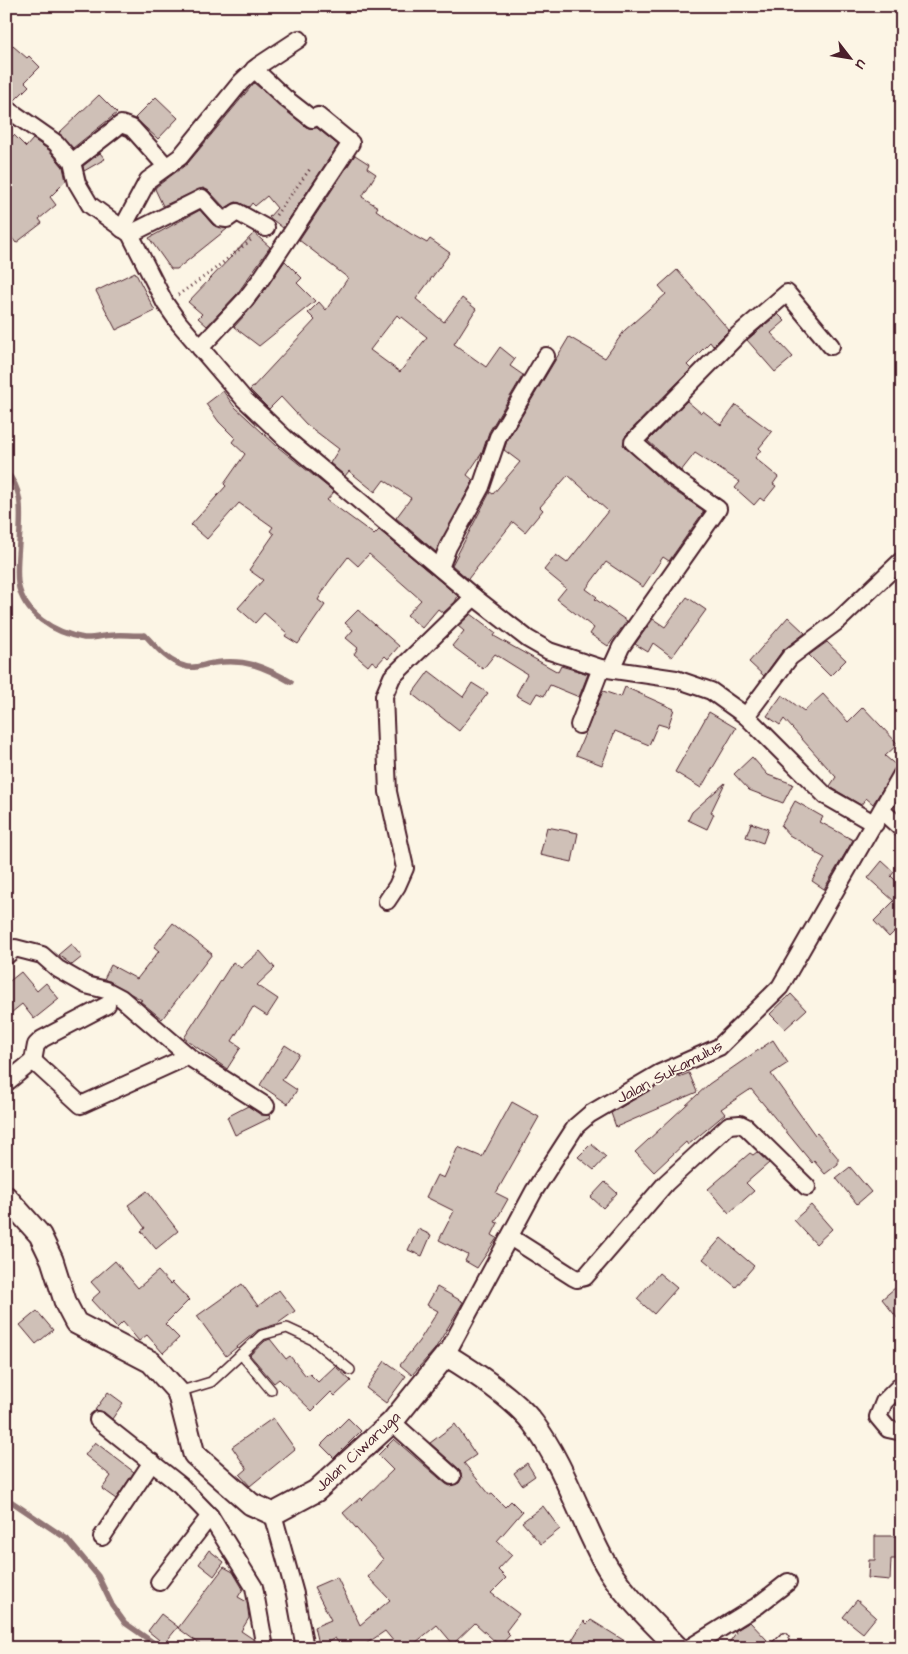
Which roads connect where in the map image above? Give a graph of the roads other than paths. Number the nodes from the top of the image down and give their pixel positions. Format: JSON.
{"nodes":[{"id":1,"x":299,"y":39,"type":"dead end"},
{"id":2,"x":254,"y":70,"type":"junction"},
{"id":3,"x":6,"y":108,"type":"edge"},
{"id":4,"x":72,"y":162,"type":"junction"},
{"id":5,"x":166,"y":166,"type":"junction"},
{"id":6,"x":266,"y":228,"type":"dead end"},
{"id":7,"x":126,"y":232,"type":"junction"},
{"id":8,"x":830,"y":346,"type":"dead end"},
{"id":9,"x":200,"y":348,"type":"junction"},
{"id":10,"x":546,"y":356,"type":"dead end"},
{"id":11,"x":901,"y":561,"type":"edge"},
{"id":12,"x":440,"y":568,"type":"junction"},
{"id":13,"x":474,"y":596,"type":"junction"},
{"id":14,"x":606,"y":669,"type":"junction"},
{"id":15,"x":746,"y":716,"type":"junction"},
{"id":16,"x":579,"y":725,"type":"dead end"},
{"id":17,"x":902,"y":774,"type":"edge"},
{"id":18,"x":878,"y":818,"type":"junction"},
{"id":19,"x":902,"y":829,"type":"edge"},
{"id":20,"x":387,"y":900,"type":"dead end"},
{"id":21,"x":6,"y":956,"type":"edge"},
{"id":22,"x":107,"y":1005,"type":"dead end"},
{"id":23,"x":33,"y":1060,"type":"junction"},
{"id":24,"x":180,"y":1060,"type":"dead end"},
{"id":25,"x":6,"y":1083,"type":"edge"},
{"id":26,"x":266,"y":1106,"type":"dead end"},
{"id":27,"x":807,"y":1187,"type":"dead end"},
{"id":28,"x":6,"y":1197,"type":"edge"},
{"id":29,"x":510,"y":1237,"type":"junction"},
{"id":30,"x":241,"y":1354,"type":"junction"},
{"id":31,"x":446,"y":1355,"type":"junction"},
{"id":32,"x":350,"y":1370,"type":"dead end"},
{"id":33,"x":902,"y":1384,"type":"edge"},
{"id":34,"x":271,"y":1390,"type":"dead end"},
{"id":35,"x":178,"y":1392,"type":"junction"},
{"id":36,"x":98,"y":1420,"type":"dead end"},
{"id":37,"x":392,"y":1422,"type":"junction"},
{"id":38,"x":902,"y":1432,"type":"edge"},
{"id":39,"x":152,"y":1462,"type":"junction"},
{"id":40,"x":452,"y":1476,"type":"dead end"},
{"id":41,"x":273,"y":1514,"type":"junction"},
{"id":42,"x":210,"y":1516,"type":"junction"},
{"id":43,"x":102,"y":1537,"type":"dead end"},
{"id":44,"x":160,"y":1582,"type":"dead end"},
{"id":45,"x":788,"y":1582,"type":"dead end"},
{"id":46,"x":784,"y":1638,"type":"dead end"},
{"id":47,"x":265,"y":1648,"type":"edge"},
{"id":48,"x":305,"y":1648,"type":"edge"},
{"id":49,"x":678,"y":1648,"type":"edge"},
{"id":50,"x":689,"y":1648,"type":"edge"},
{"id":51,"x":774,"y":1648,"type":"edge"}],
"edges":[{"from":1,"to":2,"type":"street"},
{"from":2,"to":5,"type":"street"},
{"from":2,"to":9,"type":"street"},
{"from":3,"to":4,"type":"street"},
{"from":4,"to":5,"type":"street"},
{"from":4,"to":7,"type":"street"},
{"from":5,"to":7,"type":"street"},
{"from":6,"to":7,"type":"street"},
{"from":7,"to":9,"type":"street"},
{"from":8,"to":14,"type":"street"},
{"from":9,"to":12,"type":"street"},
{"from":10,"to":12,"type":"street"},
{"from":11,"to":15,"type":"street"},
{"from":12,"to":13,"type":"street"},
{"from":13,"to":14,"type":"street"},
{"from":13,"to":20,"type":"street"},
{"from":14,"to":15,"type":"street"},
{"from":14,"to":16,"type":"street"},
{"from":15,"to":18,"type":"street"},
{"from":17,"to":18,"type":"street","name":"Jalan Sukamulus"},
{"from":18,"to":19,"type":"street"},
{"from":18,"to":29,"type":"street","name":"Jalan Sukamulus"},
{"from":21,"to":26,"type":"street"},
{"from":22,"to":23,"type":"street"},
{"from":23,"to":24,"type":"street"},
{"from":23,"to":25,"type":"street"},
{"from":27,"to":29,"type":"street"},
{"from":28,"to":35,"type":"street"},
{"from":29,"to":31,"type":"street","name":"Jalan Sukamulus"},
{"from":30,"to":32,"type":"lane"},
{"from":30,"to":34,"type":"lane"},
{"from":30,"to":35,"type":"lane"},
{"from":31,"to":37,"type":"street","name":"Jalan Ciwaruga"},
{"from":31,"to":49,"type":"street"},
{"from":33,"to":38,"type":"street"},
{"from":35,"to":41,"type":"street"},
{"from":36,"to":39,"type":"street"},
{"from":37,"to":40,"type":"street"},
{"from":37,"to":41,"type":"street","name":"Jalan Ciwaruga"},
{"from":39,"to":42,"type":"street"},
{"from":39,"to":43,"type":"street"},
{"from":41,"to":48,"type":"street"},
{"from":42,"to":44,"type":"street"},
{"from":42,"to":47,"type":"street"},
{"from":45,"to":50,"type":"street"},
{"from":46,"to":51,"type":"lane"}]}
